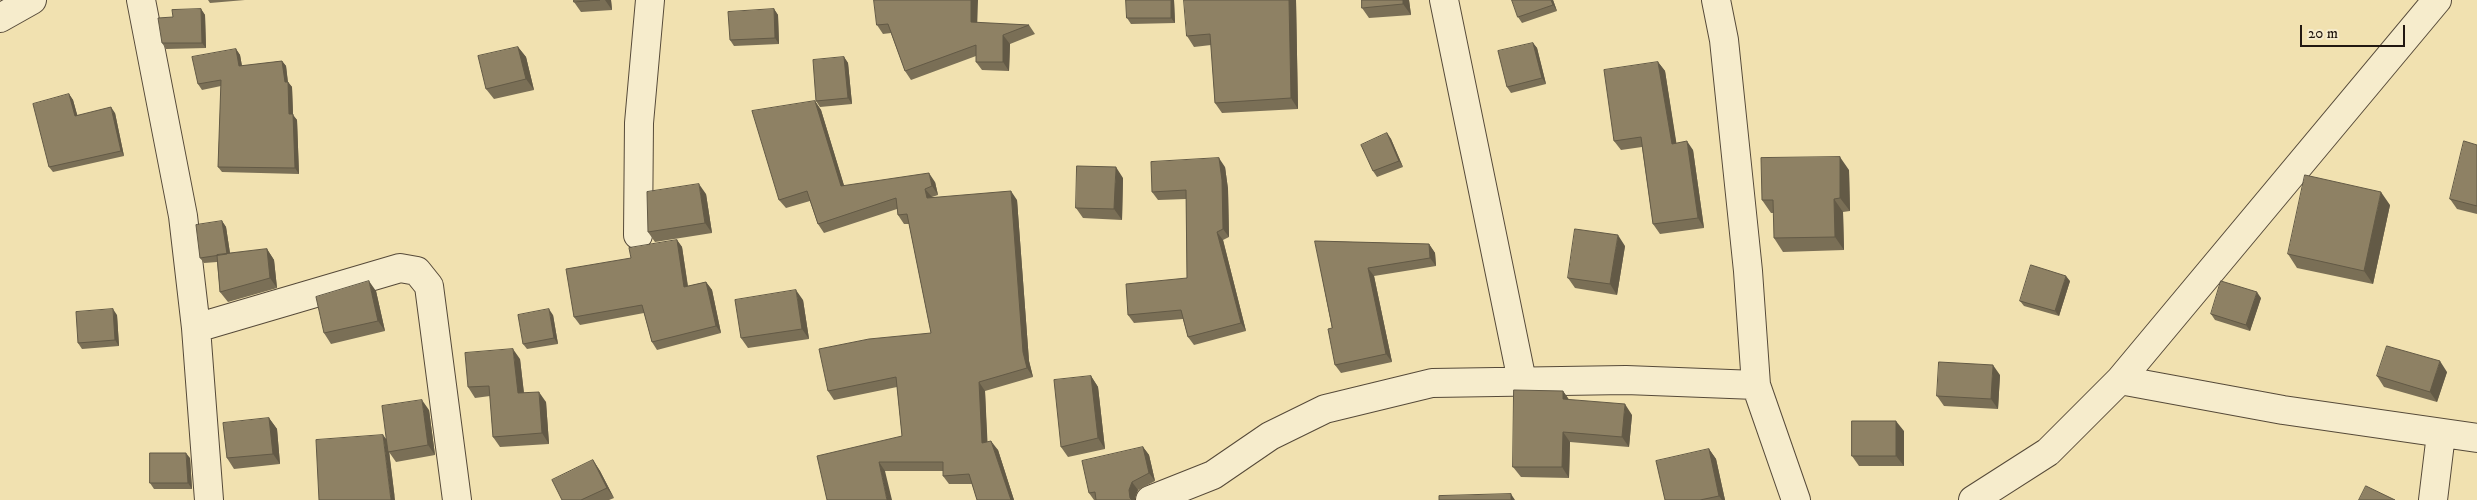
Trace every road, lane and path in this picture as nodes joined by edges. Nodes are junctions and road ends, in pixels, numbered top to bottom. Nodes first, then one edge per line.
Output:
1 (32, 0) edge
2 (141, 0) edge
3 (650, 0) edge
4 (1444, 0) edge
5 (1716, 0) edge
6 (2437, 0) edge
7 (0, 18) edge
8 (638, 235) dead end
9 (196, 328) junction
10 (2120, 380) junction
11 (1522, 381) junction
12 (1756, 385) junction
13 (2441, 434) junction
14 (2477, 438) edge
15 (210, 500) edge
16 (457, 500) edge
17 (1150, 500) edge
18 (1796, 500) edge
19 (1973, 500) edge
20 (2433, 500) edge

1 - 7 street
2 - 9 street
3 - 8 street
4 - 11 street
5 - 12 street
6 - 10 street
9 - 15 street
9 - 16 street
10 - 13 street
10 - 19 street
11 - 12 street
11 - 17 street
12 - 18 street
13 - 14 street
13 - 20 street

